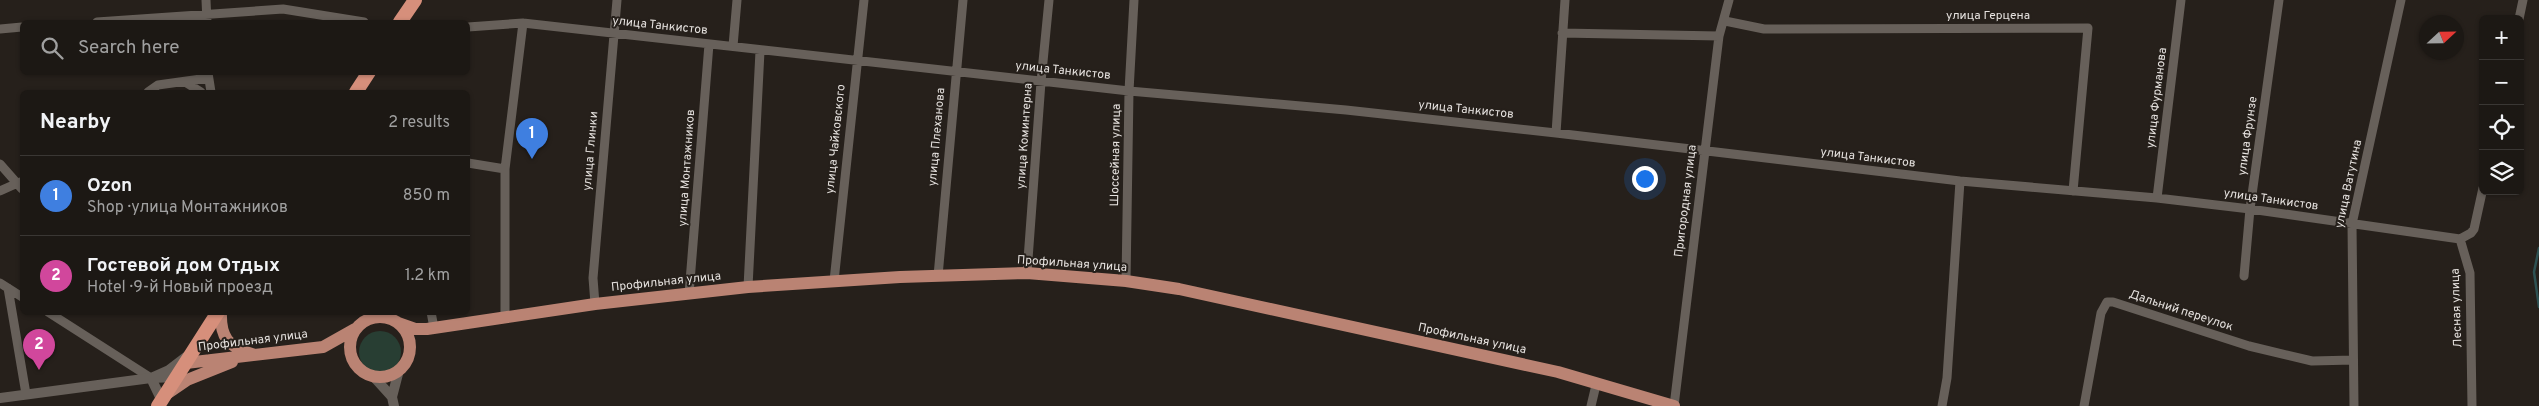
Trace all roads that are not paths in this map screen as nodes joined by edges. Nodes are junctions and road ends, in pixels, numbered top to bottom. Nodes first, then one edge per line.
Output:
1 (206, 0) edge
2 (415, 0) edge
3 (617, 0) edge
4 (737, 0) edge
5 (864, 0) edge
6 (963, 0) edge
7 (1049, 0) edge
8 (1134, 0) edge
9 (1564, 0) edge
10 (1728, 0) edge
11 (2181, 0) edge
12 (2279, 0) edge
13 (2401, 0) edge
14 (2523, 0) edge
15 (2520, 15) edge
16 (207, 19) edge
17 (170, 20) edge
18 (352, 20) edge
19 (401, 20) edge
20 (1725, 21) junction
21 (523, 23) junction
22 (20, 27) edge
23 (470, 27) edge
24 (0, 29) edge
25 (1562, 33) junction
26 (613, 34) junction
27 (1719, 36) junction
28 (709, 44) junction
29 (734, 46) junction
30 (760, 50) junction
31 (857, 61) junction
32 (955, 72) junction
33 (208, 75) edge
34 (367, 75) edge
35 (185, 82) junction
36 (1041, 82) junction
37 (151, 90) edge
38 (197, 90) edge
39 (211, 90) edge
40 (357, 90) edge
41 (1129, 92) junction
42 (1556, 133) junction
43 (1704, 150) junction
44 (470, 163) edge
45 (0, 164) edge
46 (505, 169) junction
47 (1960, 181) junction
48 (20, 183) edge
49 (20, 184) edge
50 (0, 191) edge
51 (2073, 191) junction
52 (2481, 195) edge
53 (2157, 198) junction
54 (2250, 208) junction
55 (2352, 224) junction
56 (2460, 239) junction
57 (1028, 273) junction
58 (938, 276) junction
59 (2244, 276) dead end
60 (834, 281) junction
61 (1126, 281) junction
62 (4, 285) edge
63 (748, 287) junction
64 (689, 294) junction
65 (20, 296) edge
66 (595, 304) junction
67 (53, 315) edge
68 (217, 315) edge
69 (219, 315) edge
70 (431, 315) edge
71 (504, 318) junction
72 (398, 323) junction
73 (430, 328) junction
74 (356, 329) junction
75 (323, 346) junction
76 (410, 350) junction
77 (254, 354) junction
78 (189, 357) junction
79 (2353, 360) junction
80 (353, 361) junction
81 (399, 370) junction
82 (373, 376) junction
83 (176, 377) junction
84 (151, 378) junction
85 (1596, 384) junction
86 (26, 394) junction
87 (0, 398) edge
88 (162, 401) edge
89 (393, 402) edge
90 (1591, 406) edge
91 (1674, 406) edge
92 (1942, 406) edge
93 (2084, 406) edge
94 (2354, 406) edge
95 (2472, 406) edge

1 - 16 street
2 - 19 highway
3 - 26 street, улица Глинки
4 - 29 street
5 - 31 street, улица Чайковского
6 - 32 street, улица Плеханова
7 - 36 street, улица Коминтерна
8 - 41 street, Шоссейная улица
9 - 25 street
10 - 20 street, Пригородная улица
11 - 53 street, улица Фурманова
12 - 54 street, улица Фрунзе
13 - 55 street, улица Ватутина
14 - 15 street
16 - 17 street
16 - 18 street
20 - 27 street, Пригородная улица
20 - 51 street, улица Герцена
21 - 23 street, улица Танкистов
21 - 26 street, улица Танкистов
21 - 46 street
22 - 24 street
25 - 27 street
25 - 42 street
26 - 28 street, улица Танкистов
26 - 66 street, улица Глинки
27 - 43 street, Пригородная улица
28 - 29 street, улица Танкистов
28 - 64 street, улица Монтажников
29 - 30 street, улица Танкистов
30 - 31 street, улица Танкистов
30 - 63 street
31 - 32 street, улица Танкистов
31 - 60 street, улица Чайковского
32 - 36 street, улица Танкистов
32 - 58 street, улица Плеханова
33 - 35 street
33 - 39 street
34 - 40 highway
35 - 37 street
35 - 38 street
36 - 41 street, улица Танкистов
36 - 57 street, улица Коминтерна
41 - 42 street, улица Танкистов
41 - 61 street, Шоссейная улица
42 - 43 street, улица Танкистов
43 - 47 street, улица Танкистов
43 - 91 street, Пригородная улица
44 - 46 street
45 - 48 street
46 - 71 street
47 - 51 street, улица Танкистов
47 - 92 street
49 - 50 street
51 - 53 street, улица Танкистов
52 - 56 street
53 - 54 street, улица Танкистов
54 - 55 street, улица Танкистов
54 - 59 street, улица Фрунзе
55 - 56 street, улица Танкистов
55 - 79 street, улица Ватутина
56 - 95 street, Лесная улица
57 - 58 main road, Профильная улица
57 - 61 main road, Профильная улица
58 - 60 main road, Профильная улица
60 - 63 main road, Профильная улица
61 - 85 main road, Профильная улица
62 - 65 street
62 - 86 street
63 - 64 main road, Профильная улица
64 - 66 main road, Профильная улица
66 - 71 main road, Профильная улица
67 - 84 street
68 - 78 highway
69 - 77 main road
70 - 73 street
71 - 73 main road, Профильная улица
72 - 73 main road, Профильная улица
72 - 74 main road
72 - 76 main road
73 - 76 main road
74 - 75 main road
74 - 80 main road
75 - 77 main road, Профильная улица
75 - 80 main road
76 - 81 main road
77 - 78 main road, Профильная улица
77 - 88 main road
78 - 83 highway
78 - 84 street
79 - 93 street, Дальний переулок
79 - 94 street, улица Ватутина
80 - 82 main road
81 - 82 main road
81 - 89 street
82 - 89 street
83 - 84 street
83 - 88 highway
84 - 86 street
84 - 88 street
85 - 90 street
85 - 91 main road, Профильная улица
86 - 87 street

